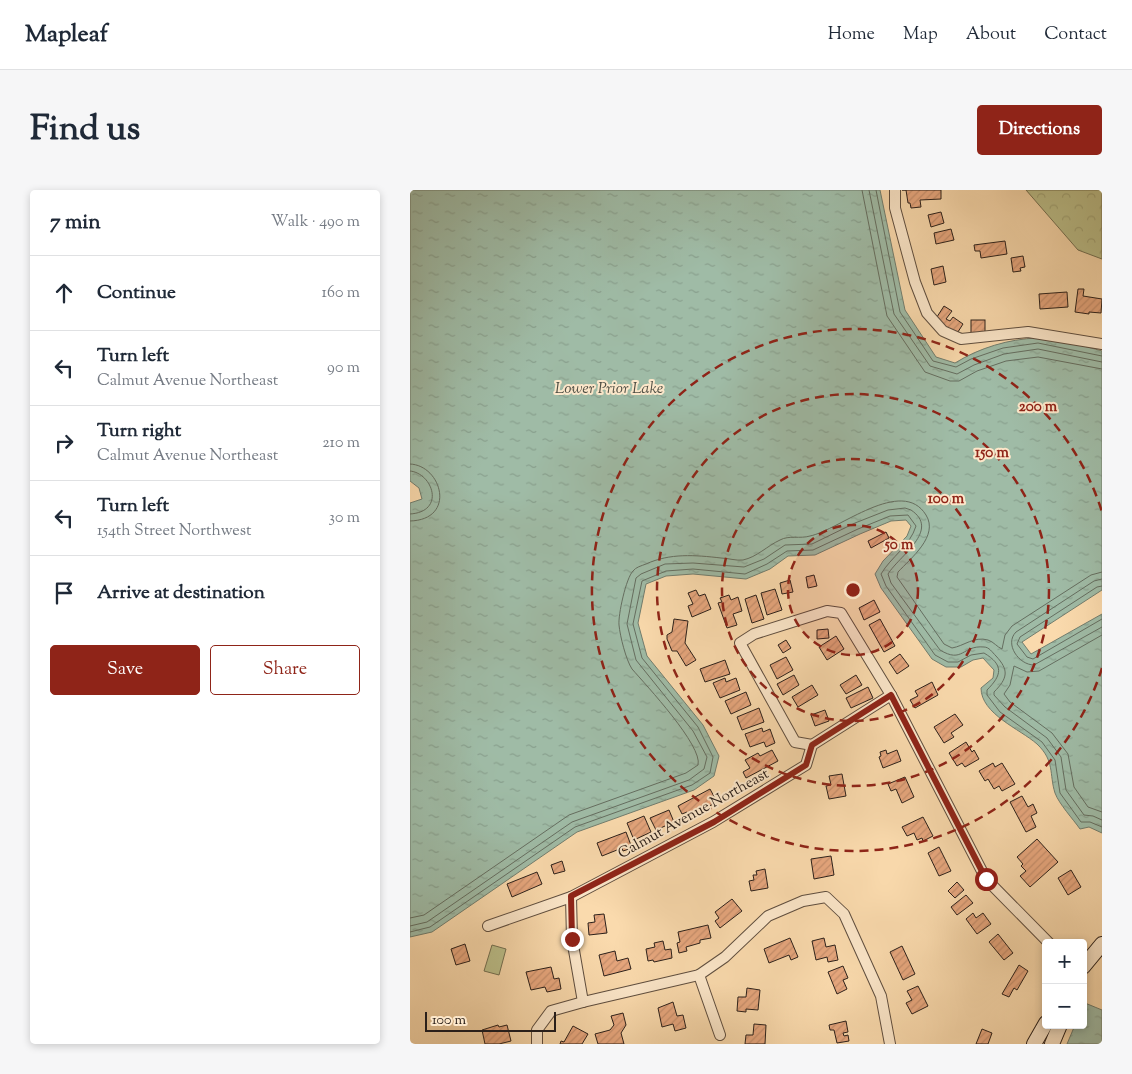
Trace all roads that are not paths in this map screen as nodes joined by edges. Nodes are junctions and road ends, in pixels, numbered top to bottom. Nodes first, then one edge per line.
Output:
1 (894, 190) edge
2 (1102, 344) edge
3 (891, 695) junction
4 (812, 745) junction
5 (571, 896) junction
6 (488, 926) dead end
7 (1045, 939) edge
8 (1102, 944) edge
9 (1087, 962) edge
10 (699, 975) junction
11 (583, 1002) junction
12 (1043, 1029) edge
13 (1058, 1029) edge
14 (720, 1035) dead end
15 (537, 1044) edge
16 (890, 1044) edge
17 (1034, 1044) edge
18 (1052, 1044) edge

1 - 2 street
3 - 4 street
3 - 4 street
3 - 7 street
4 - 5 street, Calmut Avenue Northeast
5 - 6 street, Calmut Avenue Northeast
5 - 11 street
8 - 9 main road
10 - 11 street
10 - 14 street
10 - 16 street
11 - 15 street
12 - 17 main road
13 - 18 main road

